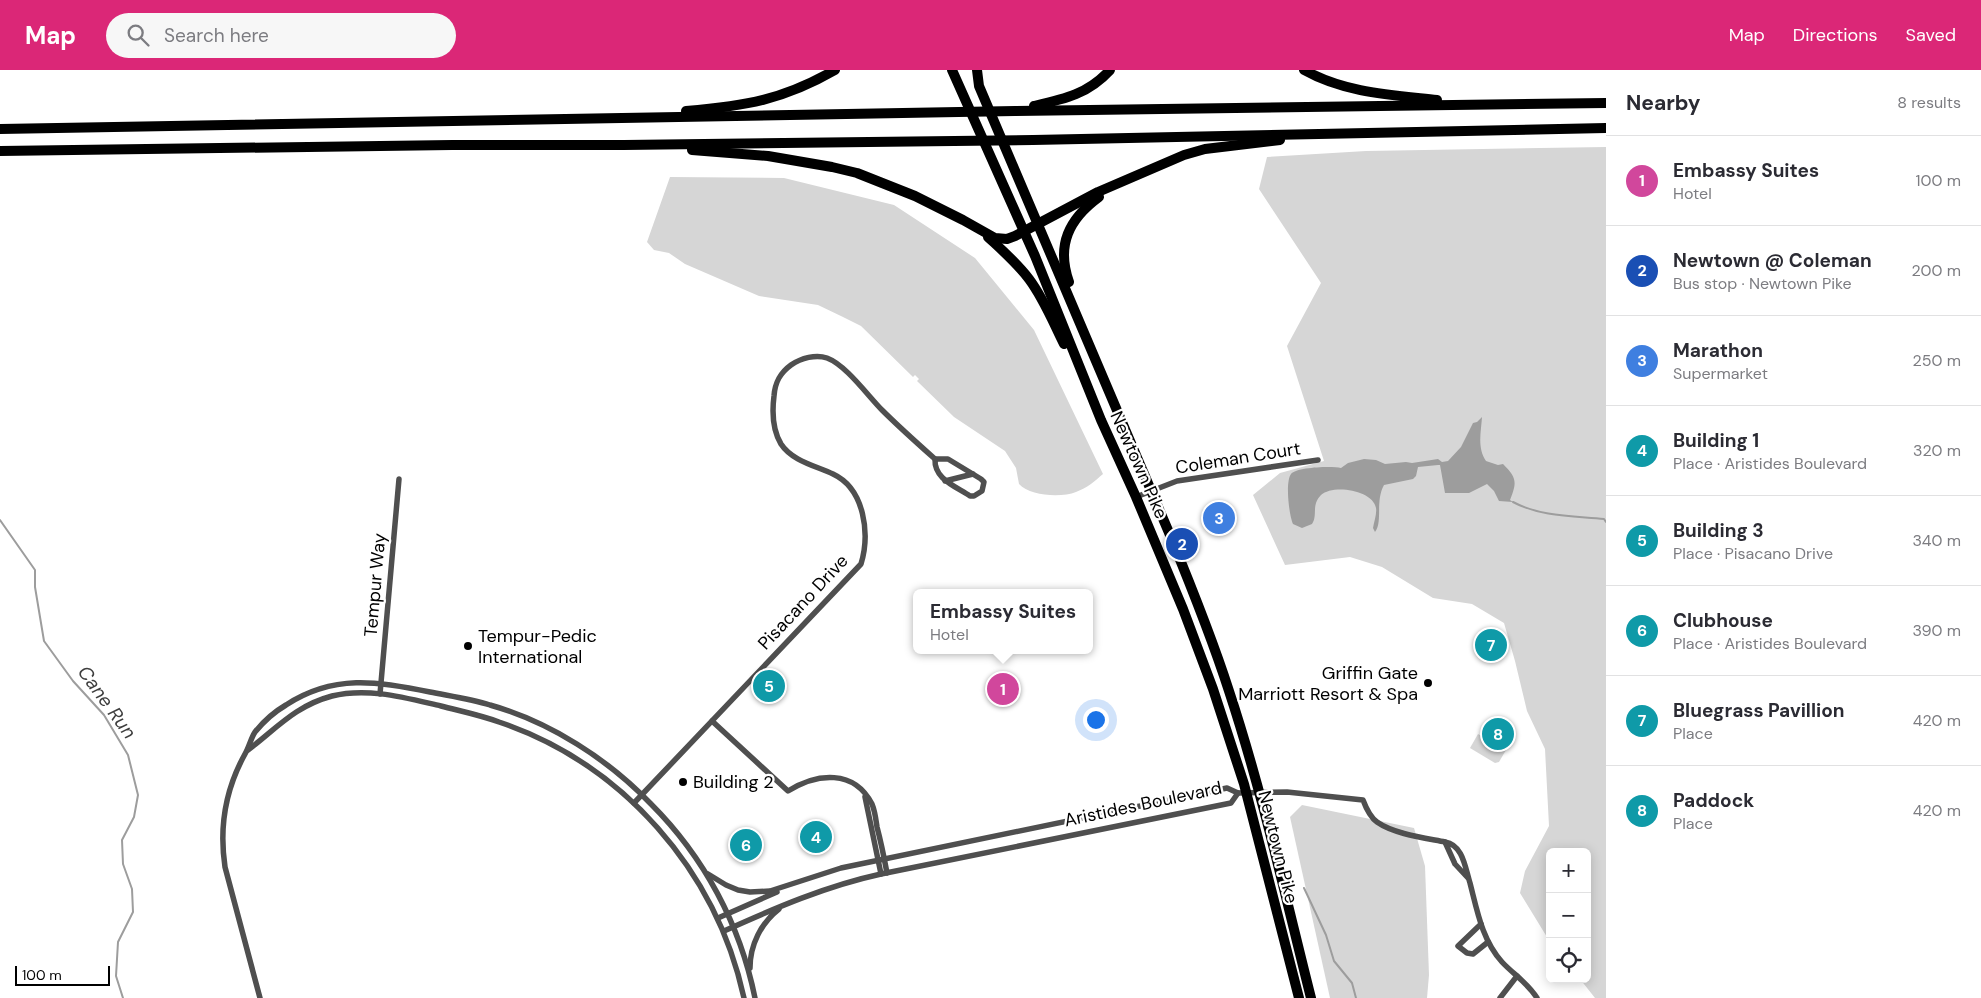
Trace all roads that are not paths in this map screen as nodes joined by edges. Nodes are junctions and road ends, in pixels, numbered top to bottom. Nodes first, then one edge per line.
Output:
1 (835, 70) edge
2 (952, 70) edge
3 (977, 70) edge
4 (1110, 70) edge
5 (1304, 70) edge
6 (1606, 103) edge
7 (1485, 104) junction
8 (1015, 111) junction
9 (602, 119) junction
10 (1606, 128) edge
11 (0, 130) edge
12 (1343, 132) junction
13 (624, 145) junction
14 (0, 151) edge
15 (1121, 182) junction
16 (1038, 224) junction
17 (980, 230) junction
18 (1024, 231) junction
19 (1098, 365) junction
20 (1101, 420) junction
21 (935, 459) junction
22 (1318, 460) dead end
23 (973, 474) junction
24 (399, 479) dead end
25 (946, 480) junction
26 (1151, 490) junction
27 (1136, 497) junction
28 (381, 682) junction
29 (380, 694) junction
30 (712, 721) junction
31 (552, 730) junction
32 (545, 742) junction
33 (246, 752) junction
34 (1242, 792) junction
35 (1258, 792) junction
36 (642, 795) junction
37 (634, 803) junction
38 (1445, 842) junction
39 (881, 859) junction
40 (703, 868) junction
41 (884, 873) junction
42 (1468, 878) junction
43 (805, 880) junction
44 (794, 901) junction
45 (728, 914) junction
46 (718, 918) junction
47 (1481, 924) junction
48 (734, 927) junction
49 (724, 931) junction
50 (1488, 942) junction
51 (750, 975) junction
52 (1517, 976) junction
53 (260, 998) edge
54 (744, 998) edge
55 (755, 998) edge
56 (1299, 998) edge
57 (1311, 998) edge
58 (1500, 998) edge
59 (1537, 998) edge

1 - 9 highway
2 - 18 highway, Newtown Pike
3 - 16 highway, Newtown Pike
4 - 8 highway
5 - 7 highway
6 - 7 highway
7 - 8 highway
8 - 9 highway
9 - 11 highway
10 - 12 highway
12 - 13 highway
12 - 15 highway
13 - 14 highway
13 - 17 highway
15 - 16 highway
15 - 19 highway
16 - 18 highway
16 - 19 highway, Newtown Pike
17 - 18 highway
17 - 20 highway
18 - 20 highway, Newtown Pike
19 - 26 highway, Newtown Pike
20 - 27 highway, Newtown Pike
21 - 23 street
21 - 25 street
21 - 30 street, Pisacano Drive
22 - 26 street, Coleman Court
23 - 25 street
23 - 25 street
24 - 28 street, Tempur Way
26 - 27 street, Coleman Court
26 - 35 highway, Newtown Pike
27 - 34 highway, Newtown Pike
28 - 29 street, Tempur Way
28 - 31 street
28 - 33 street
29 - 32 street
29 - 33 street
30 - 36 street, Pisacano Drive
30 - 39 street
31 - 32 street
31 - 36 street
32 - 37 street
33 - 53 street
34 - 35 street
34 - 39 street, Aristides Boulevard
34 - 41 street, Aristides Boulevard
34 - 56 highway, Newtown Pike
35 - 38 street
35 - 57 highway, Newtown Pike
36 - 37 street, Pisacano Drive
36 - 40 street
37 - 46 street
38 - 42 street
38 - 42 street
39 - 41 street
39 - 43 street, Aristides Boulevard
40 - 43 street, Aristides Boulevard
40 - 45 street
41 - 44 street, Aristides Boulevard
42 - 47 street
43 - 45 street, Aristides Boulevard
44 - 48 street, Aristides Boulevard
44 - 51 street, Aristides Boulevard
45 - 46 street, Aristides Boulevard
45 - 48 street
46 - 49 street
47 - 50 street
47 - 50 street
48 - 49 street, Aristides Boulevard
48 - 51 street
49 - 54 street
50 - 52 street
51 - 55 street
52 - 58 street
52 - 59 street

